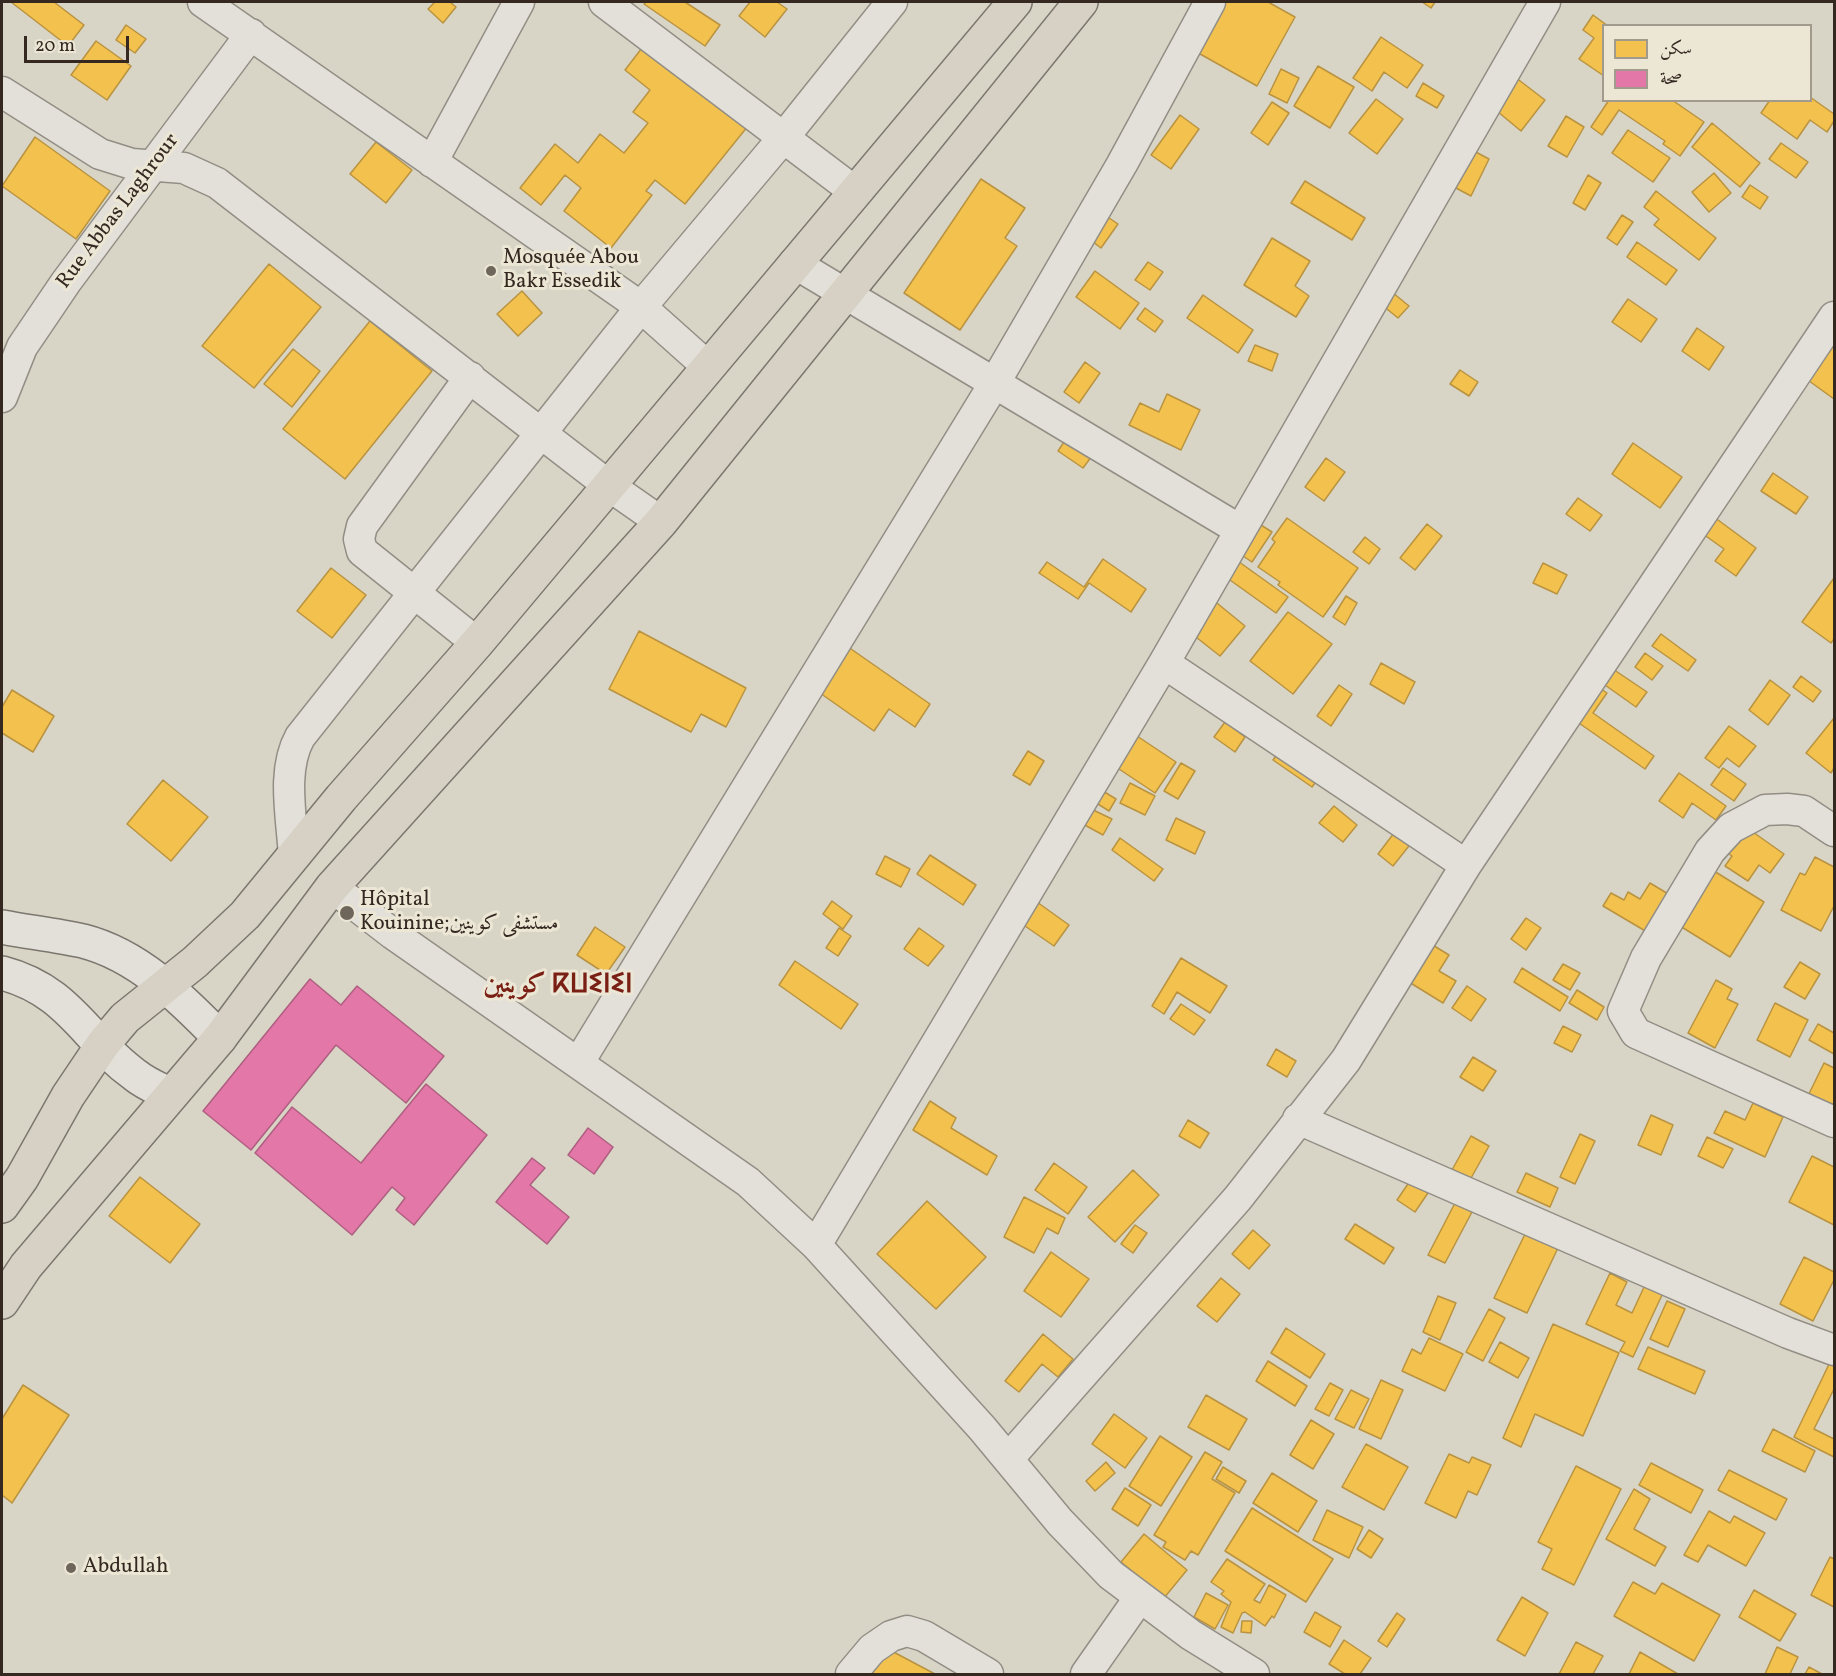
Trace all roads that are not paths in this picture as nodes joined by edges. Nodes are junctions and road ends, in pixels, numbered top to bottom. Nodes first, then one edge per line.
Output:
1 (203, 2) edge
2 (519, 2) edge
3 (604, 2) edge
4 (892, 2) edge
5 (1015, 2) edge
6 (1081, 2) edge
7 (1210, 2) edge
8 (1545, 2) edge
9 (251, 34) junction
10 (2, 92) edge
11 (784, 137) junction
12 (432, 162) junction
13 (153, 166) junction
14 (854, 191) junction
15 (794, 263) junction
16 (846, 296) junction
17 (640, 308) junction
18 (1834, 317) edge
19 (12, 345) edge
20 (707, 366) junction
21 (470, 377) junction
22 (994, 384) junction
23 (2, 397) edge
24 (541, 432) junction
25 (608, 485) junction
26 (661, 522) junction
27 (1240, 531) junction
28 (412, 594) junction
29 (477, 643) junction
30 (1164, 663) junction
31 (1834, 831) edge
32 (294, 856) junction
33 (1466, 865) junction
34 (332, 887) junction
35 (2, 927) edge
36 (2, 973) edge
37 (165, 986) junction
38 (220, 1038) junction
39 (103, 1044) junction
40 (579, 1062) junction
41 (171, 1095) junction
42 (1298, 1119) junction
43 (1834, 1122) edge
44 (2, 1206) edge
45 (816, 1245) junction
46 (2, 1302) edge
47 (1834, 1350) edge
48 (1008, 1460) junction
49 (1140, 1597) junction
50 (851, 1674) edge
51 (988, 1674) edge
52 (1086, 1674) edge
53 (1254, 1674) edge

1 - 9 street
2 - 12 street
3 - 11 street
4 - 11 street
5 - 14 highway
6 - 16 highway
7 - 22 street
8 - 27 street
9 - 12 street
9 - 13 street, Rue Abbas Laghrour
10 - 13 street
11 - 14 street
11 - 17 street
12 - 17 street
13 - 19 street, Rue Abbas Laghrour
13 - 21 street
14 - 15 highway
15 - 16 street
15 - 20 highway
16 - 22 street
16 - 26 highway
17 - 20 street
17 - 24 street
18 - 33 street
19 - 23 street, Rue Abbas Laghrour
20 - 25 highway
21 - 24 street
21 - 28 street
22 - 27 street
22 - 40 street
24 - 25 street
24 - 28 street
25 - 26 street
25 - 29 highway
26 - 34 highway
27 - 30 street
28 - 29 street
28 - 32 street
29 - 32 highway
30 - 33 street
30 - 45 street
31 - 43 street
32 - 37 highway
33 - 42 street
34 - 38 highway
34 - 40 street
35 - 37 main road
36 - 39 main road
37 - 38 main road
37 - 39 highway
38 - 41 highway
39 - 41 main road
39 - 44 highway
40 - 45 street
41 - 46 highway
42 - 47 street
42 - 48 street
45 - 48 street
48 - 49 street
49 - 52 street
49 - 53 street
50 - 51 street

